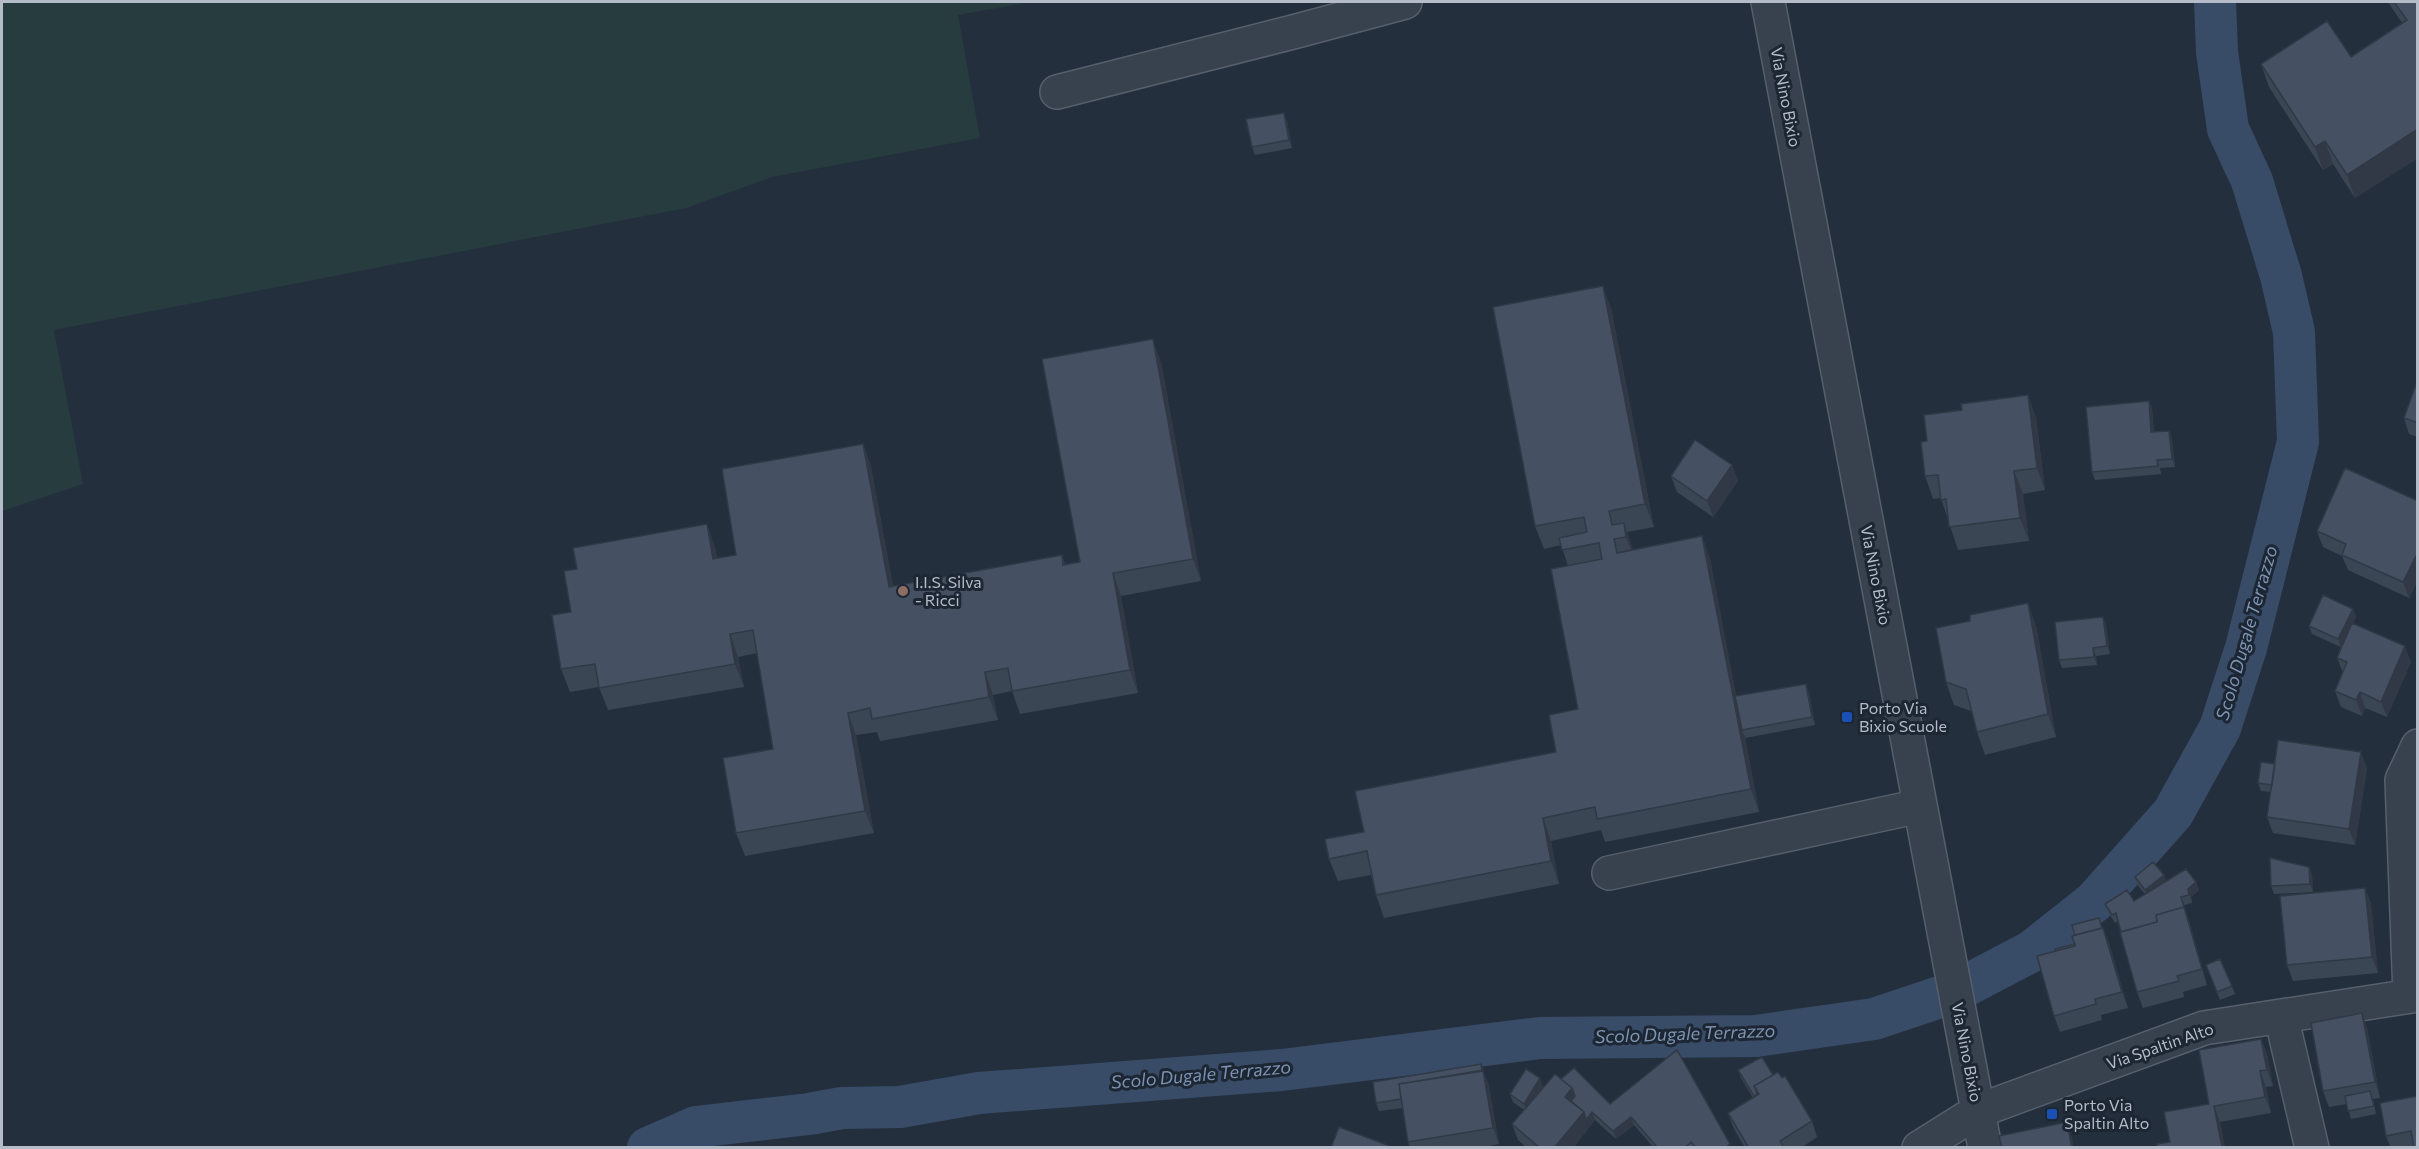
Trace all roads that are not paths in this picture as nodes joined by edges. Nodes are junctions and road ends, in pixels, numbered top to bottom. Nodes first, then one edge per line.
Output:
1 (1405, 2) edge
2 (1768, 2) edge
3 (1057, 92) dead end
4 (2418, 746) edge
5 (1920, 807) junction
6 (1609, 873) dead end
7 (2414, 995) edge
8 (2281, 1016) junction
9 (1978, 1111) junction
10 (1919, 1148) edge
11 (1985, 1148) edge
12 (2312, 1148) edge

1 - 3 street
2 - 5 street, Via Nino Bixio
4 - 7 street
5 - 6 street
5 - 9 street, Via Nino Bixio
7 - 8 street, Via Spaltin Alto
8 - 9 street, Via Spaltin Alto
8 - 12 street
9 - 10 street, Via Spaltin Alto
9 - 11 street, Via Nino Bixio

